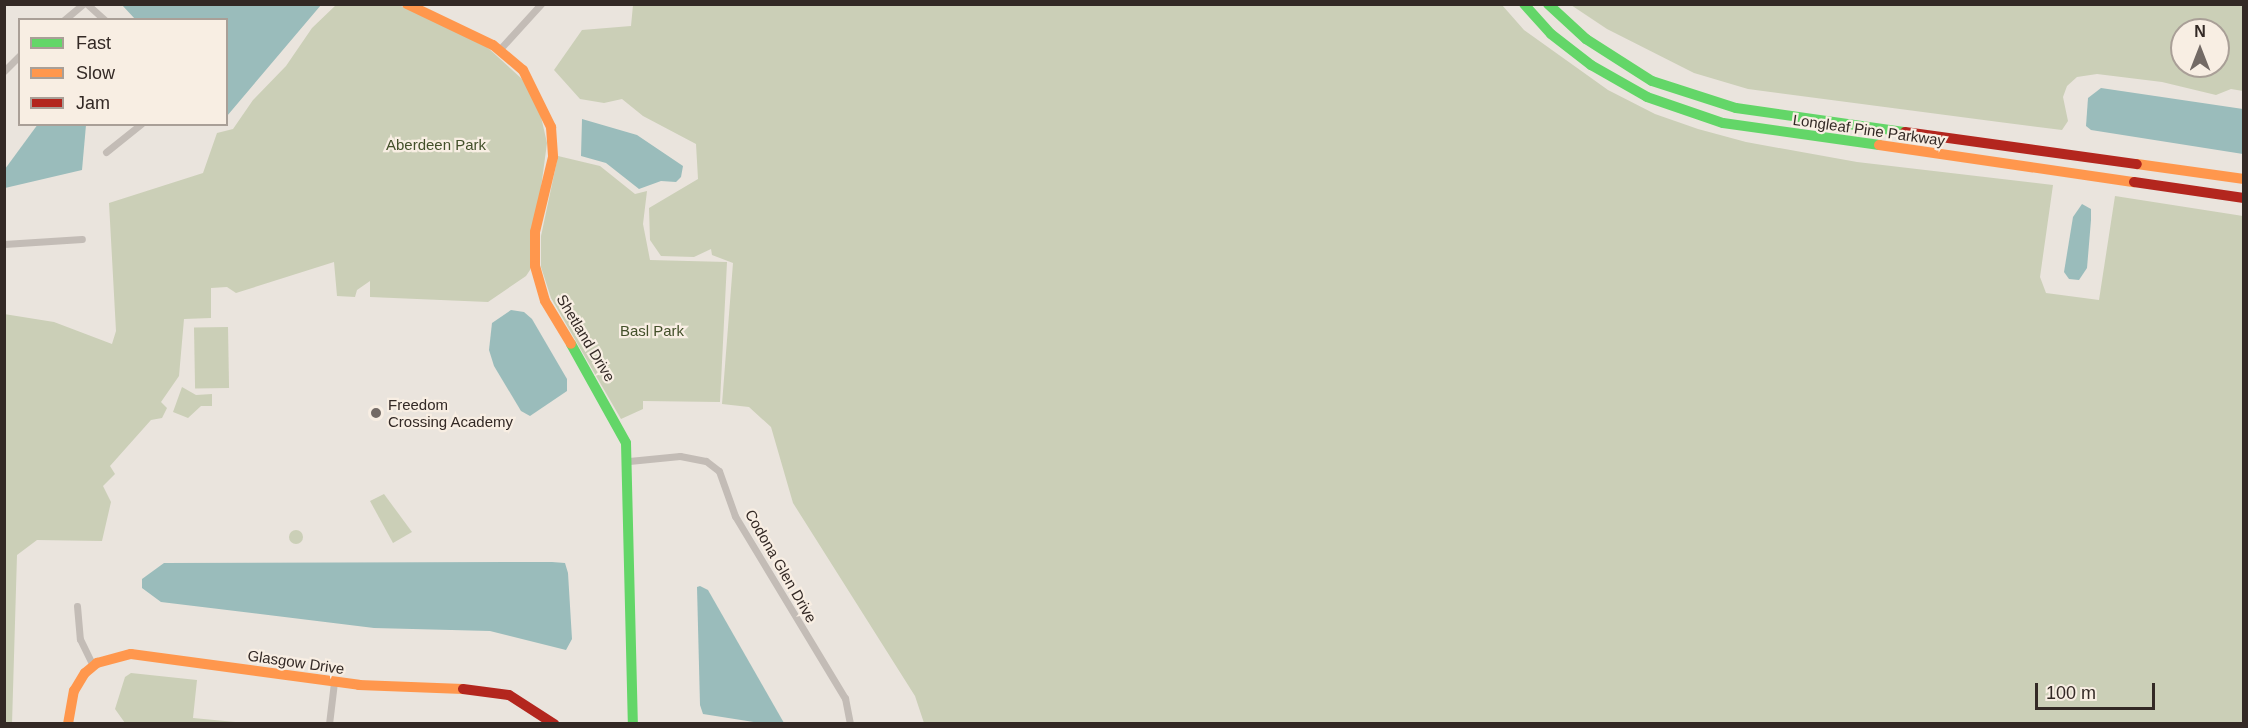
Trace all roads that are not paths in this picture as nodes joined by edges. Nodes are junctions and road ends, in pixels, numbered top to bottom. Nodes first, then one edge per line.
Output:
1 (85, 4) edge
2 (407, 4) edge
3 (541, 4) edge
4 (1524, 4) edge
5 (1548, 4) edge
6 (67, 18) edge
7 (102, 18) edge
8 (499, 50) junction
9 (18, 57) edge
10 (4, 71) edge
11 (138, 126) edge
12 (106, 152) dead end
13 (2244, 179) edge
14 (2244, 198) edge
15 (82, 239) dead end
16 (4, 244) edge
17 (629, 461) junction
18 (76, 606) dead end
19 (93, 666) junction
20 (334, 682) junction
21 (68, 723) edge
22 (329, 723) edge
23 (554, 723) edge
24 (633, 723) edge
25 (850, 723) edge

1 - 6 street
1 - 7 street
2 - 8 main road, Shetland Drive
3 - 8 street
4 - 14 main road, Longleaf Pine Parkway
5 - 13 main road, Longleaf Pine Parkway
8 - 17 main road, Shetland Drive
9 - 10 street
11 - 12 street
15 - 16 street
17 - 24 main road, Shetland Drive
17 - 25 street, Codona Glen Drive
18 - 19 street
19 - 20 main road, Glasgow Drive
19 - 21 main road
20 - 22 street
20 - 23 main road, Glasgow Drive

